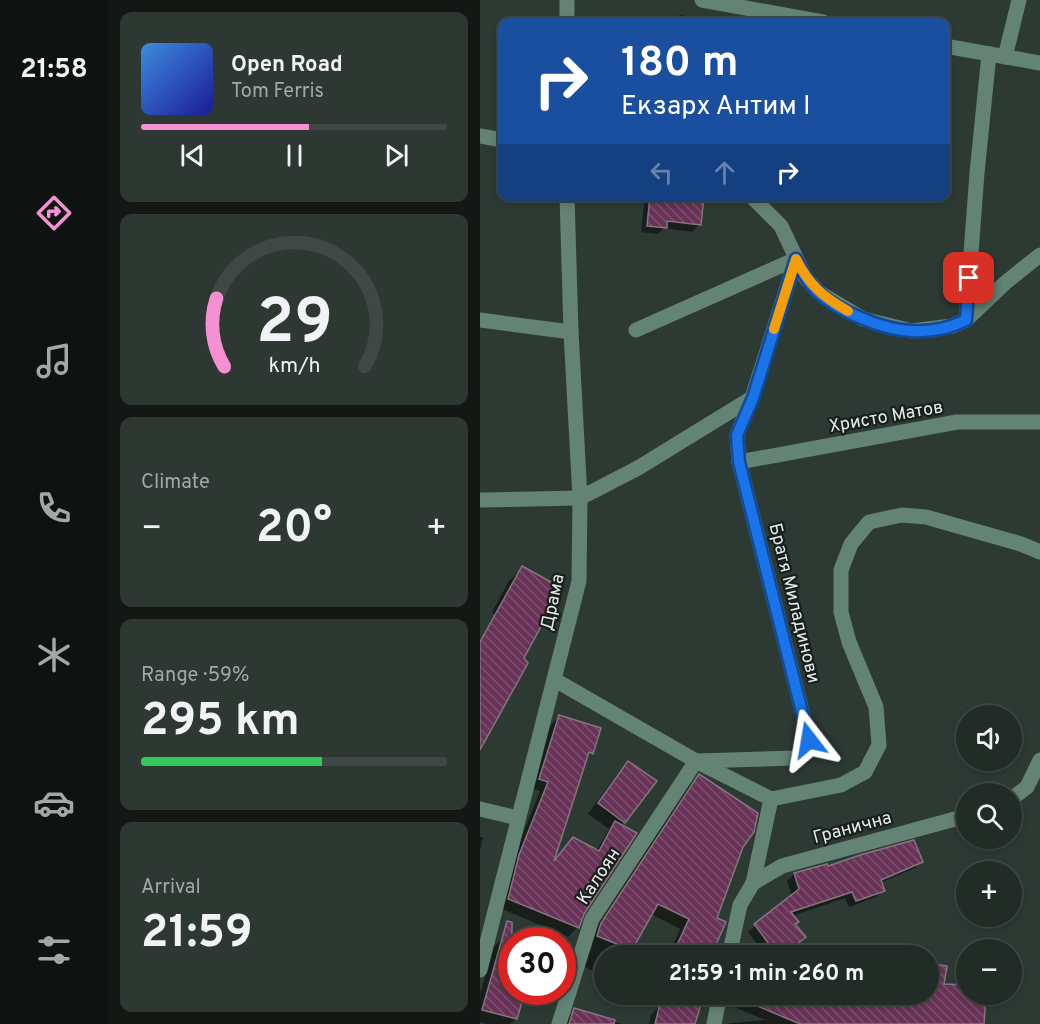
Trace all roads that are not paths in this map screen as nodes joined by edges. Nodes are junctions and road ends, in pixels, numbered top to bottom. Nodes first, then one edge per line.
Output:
1 (567, 0) edge
2 (702, 0) edge
3 (1019, 0) edge
4 (567, 18) edge
5 (801, 18) edge
6 (950, 47) edge
7 (989, 54) junction
8 (1005, 57) junction
9 (1040, 63) edge
10 (480, 136) edge
11 (498, 139) edge
12 (567, 201) edge
13 (756, 201) edge
14 (1040, 255) edge
15 (796, 259) junction
16 (480, 320) edge
17 (966, 320) junction
18 (636, 330) dead end
19 (571, 332) junction
20 (753, 398) junction
21 (1040, 422) edge
22 (739, 462) junction
23 (580, 498) junction
24 (480, 500) edge
25 (1040, 552) edge
26 (555, 680) junction
27 (1040, 760) edge
28 (696, 761) junction
29 (1022, 791) edge
30 (771, 799) junction
31 (480, 809) edge
32 (518, 818) junction
33 (956, 819) edge
34 (753, 883) junction
35 (731, 945) edge
36 (480, 970) edge
37 (718, 1005) edge
38 (559, 1024) edge
39 (714, 1024) edge

1 - 4 street
2 - 5 street
3 - 8 street
6 - 7 street
7 - 8 street
7 - 17 street
8 - 9 street
10 - 11 street
12 - 19 street, Драма
13 - 15 street
14 - 17 street
15 - 17 street
15 - 18 street
15 - 20 street, Братя Миладинови
16 - 19 street
19 - 23 street, Драма
20 - 22 street, Братя Миладинови
20 - 23 street
21 - 22 street, Христо Матов
22 - 28 street, Братя Миладинови
23 - 24 street
23 - 26 street, Драма
25 - 30 street
26 - 28 street
26 - 32 street, Драма
27 - 29 street
28 - 30 street
28 - 38 street, Калоян
30 - 34 street
31 - 32 street
32 - 36 street, Драма
33 - 34 street, Гранична
34 - 35 street
37 - 39 street

